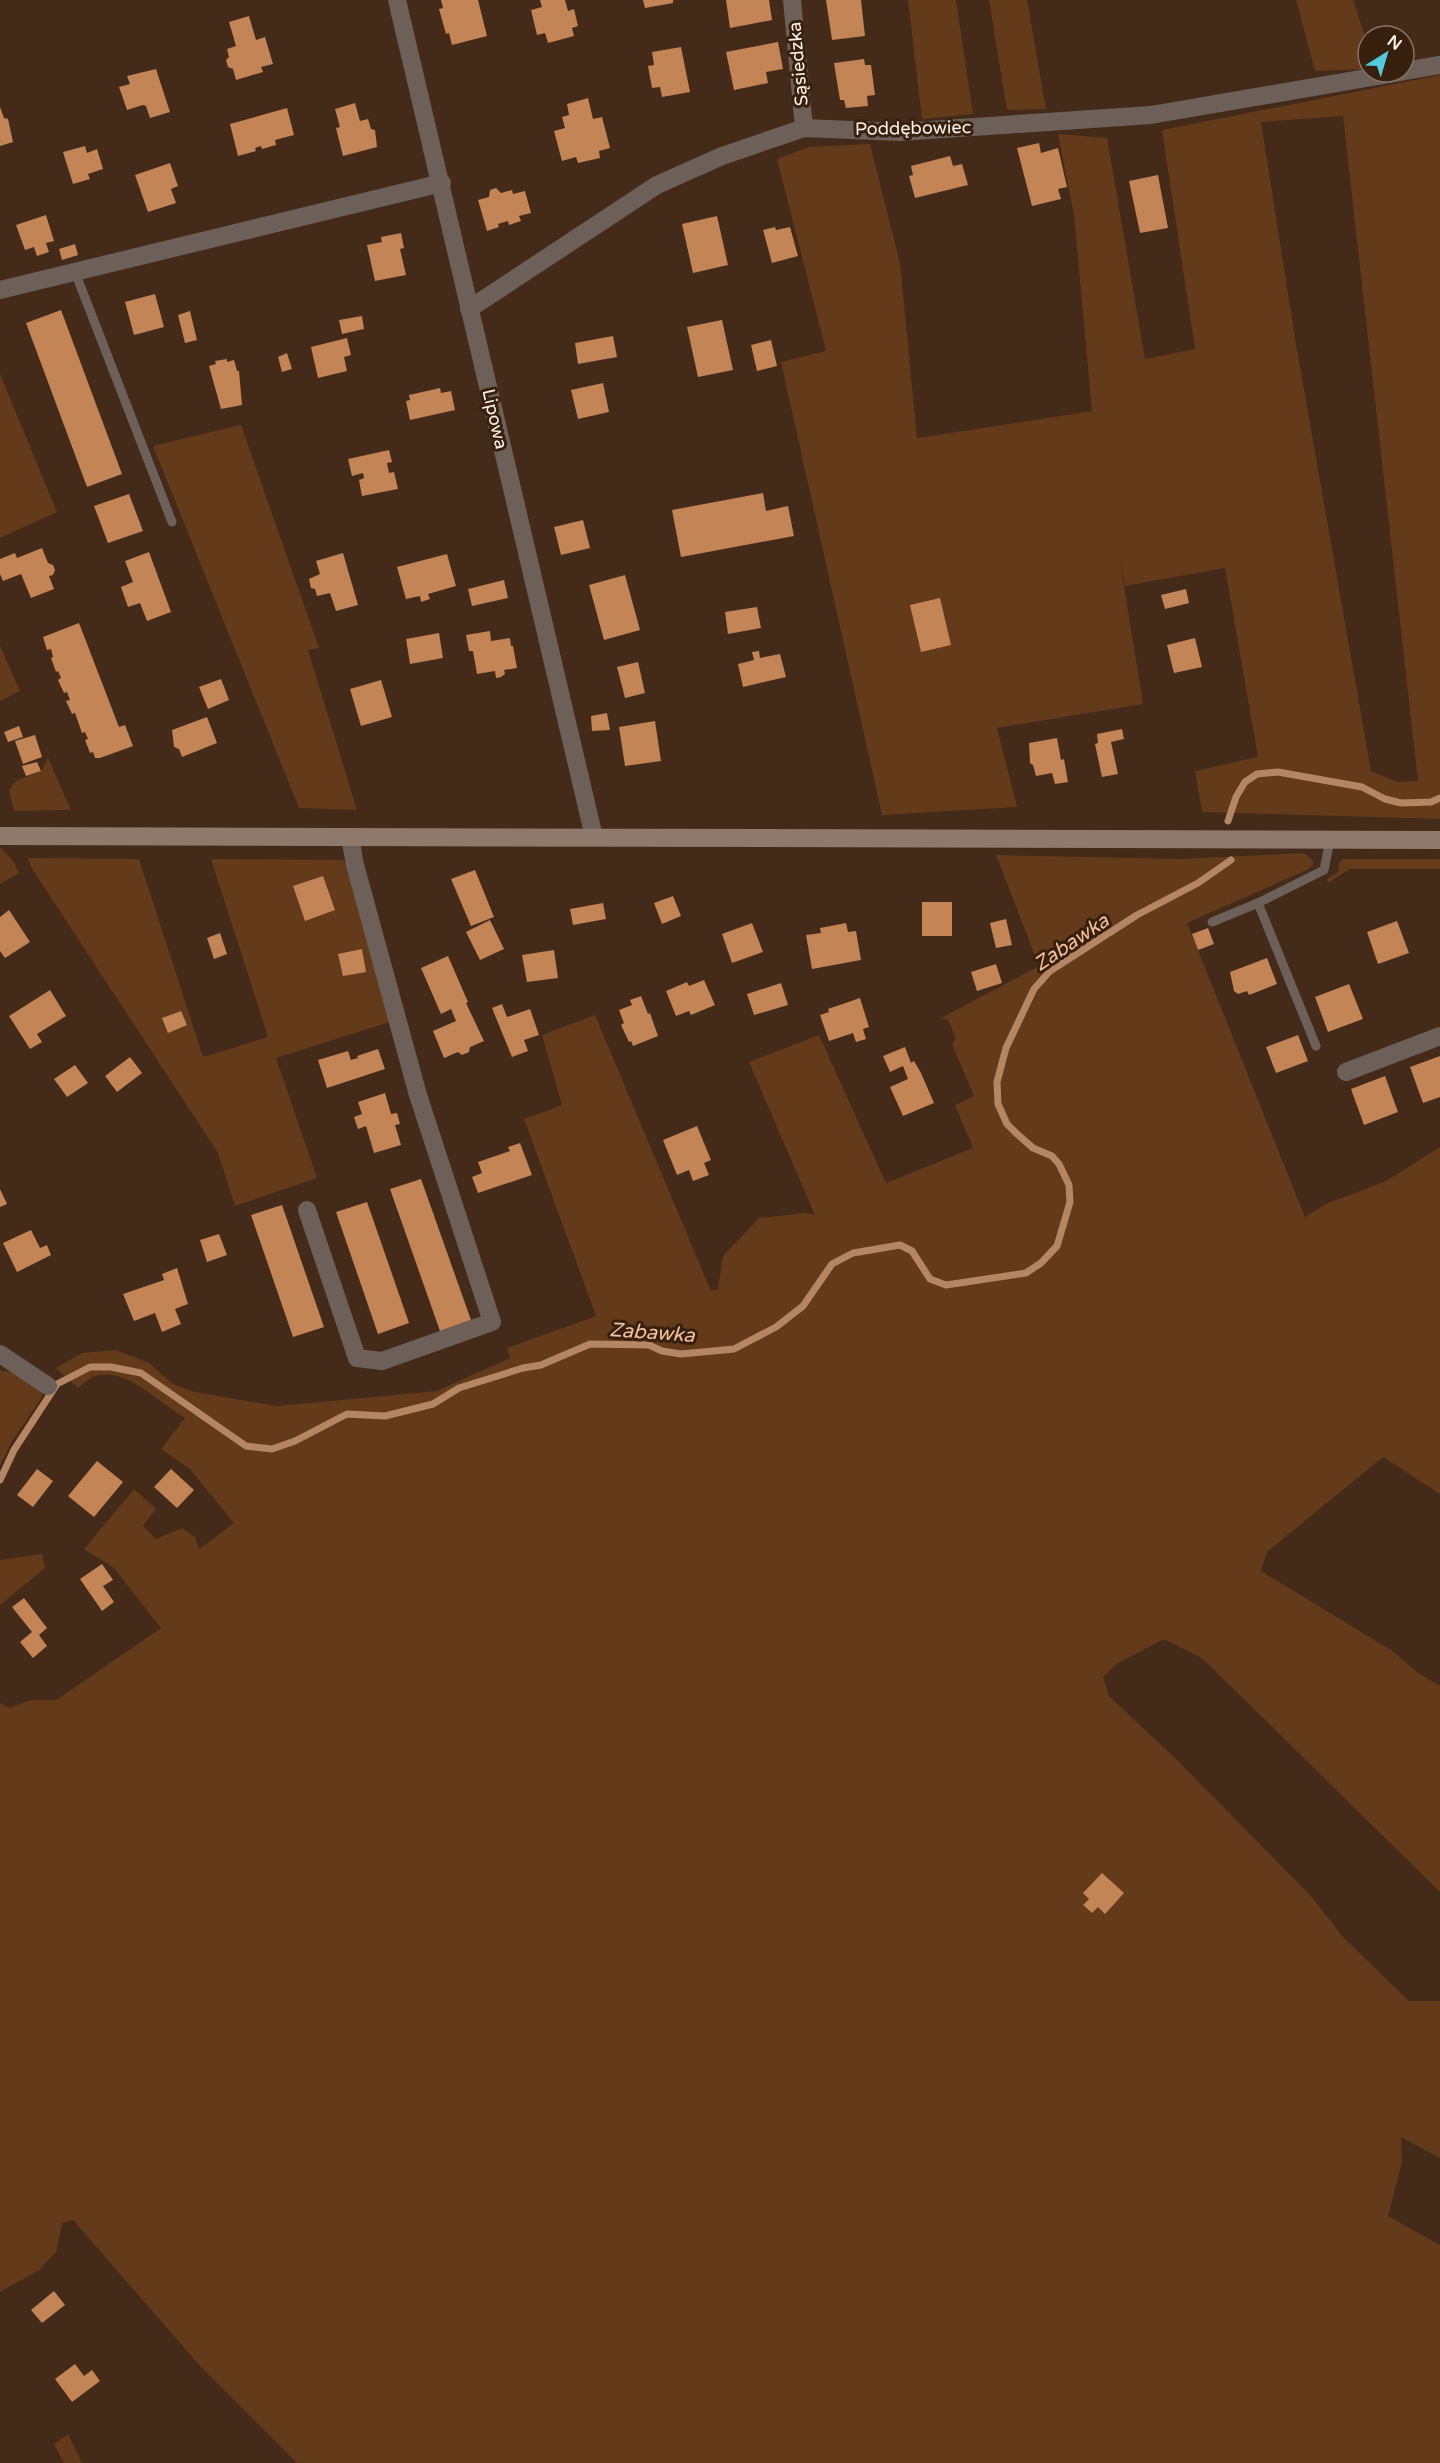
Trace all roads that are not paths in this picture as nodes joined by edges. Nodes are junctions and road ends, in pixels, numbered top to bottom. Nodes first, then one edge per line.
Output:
1 (397, 0) edge
2 (792, 0) edge
3 (1440, 65) edge
4 (1416, 69) edge
5 (1356, 80) edge
6 (804, 128) junction
7 (442, 183) junction
8 (75, 272) junction
9 (0, 290) edge
10 (469, 309) junction
11 (172, 522) dead end
12 (0, 836) edge
13 (350, 837) junction
14 (594, 837) junction
15 (1329, 840) junction
16 (1440, 840) edge
17 (1258, 903) junction
18 (1212, 922) dead end
19 (1440, 1036) edge
20 (1316, 1046) dead end
21 (1347, 1072) dead end
22 (307, 1210) dead end
23 (0, 1354) edge
24 (54, 1389) dead end

1 - 7 street, Lipowa
2 - 6 street, Sąsiedzka
3 - 4 street, Poddębowiec
5 - 6 street, Poddębowiec
6 - 10 street, Poddębowiec
7 - 8 street
7 - 10 street, Lipowa
8 - 9 street
8 - 11 lane
10 - 14 street, Lipowa
12 - 13 main road
13 - 14 main road
13 - 22 street
14 - 15 main road
15 - 16 main road
15 - 17 lane
17 - 18 lane
17 - 20 lane
19 - 21 street
23 - 24 street

